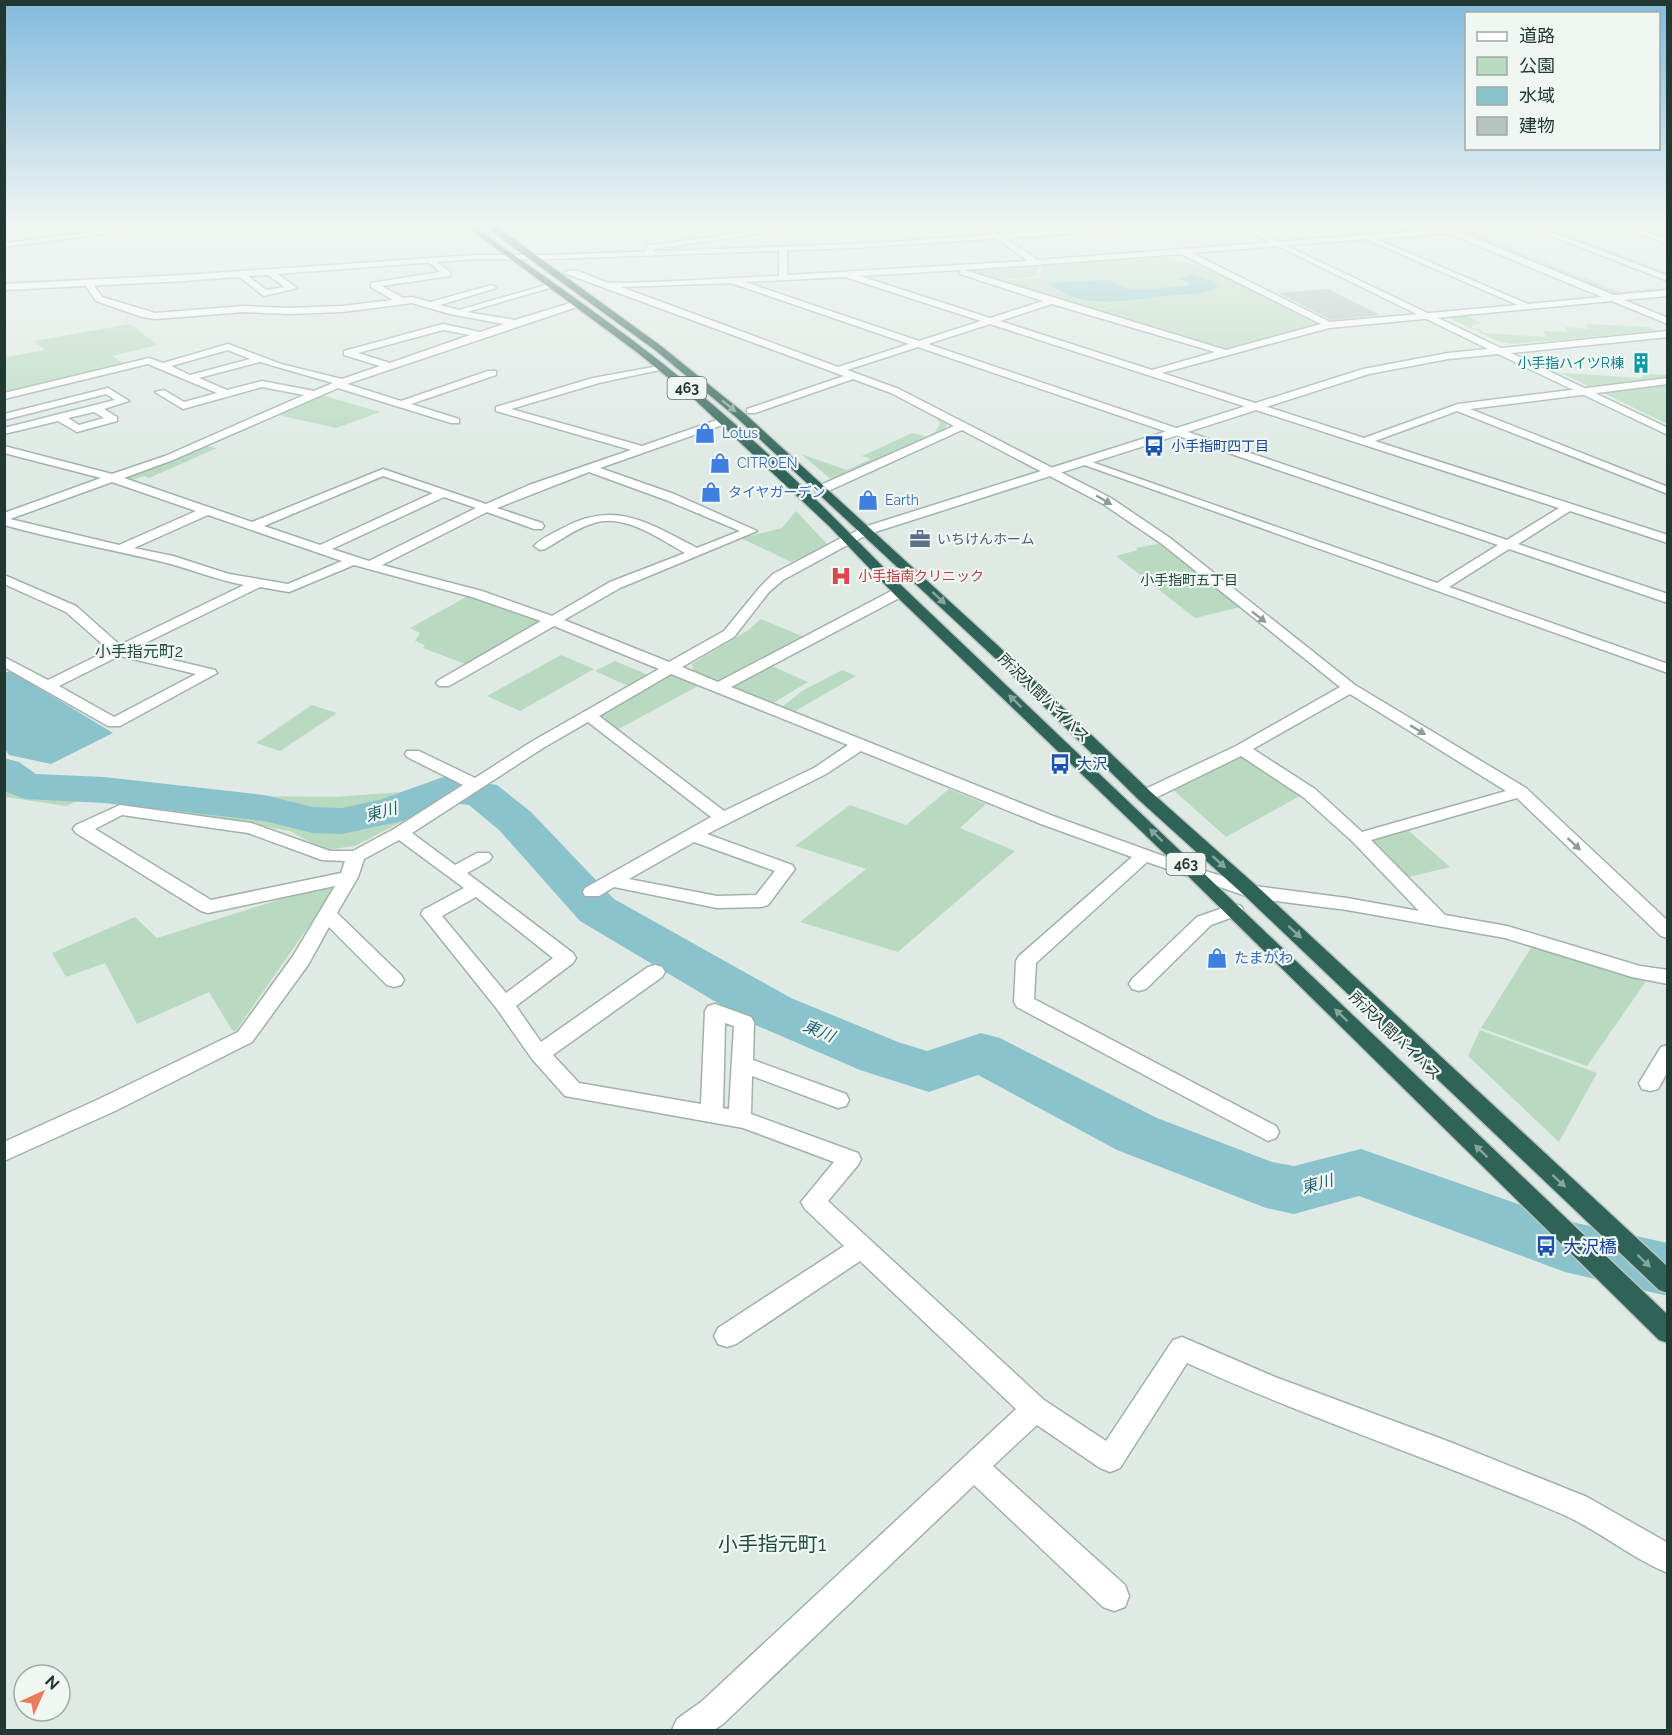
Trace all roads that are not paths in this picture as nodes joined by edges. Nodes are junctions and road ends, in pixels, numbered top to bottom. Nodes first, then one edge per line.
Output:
1 (120, 307) edge
2 (360, 307) edge
3 (436, 307) edge
4 (473, 307) edge
5 (567, 307) edge
6 (581, 307) edge
7 (603, 307) edge
8 (662, 307) edge
9 (810, 307) edge
10 (946, 307) edge
11 (1033, 307) edge
12 (1072, 307) edge
13 (1293, 307) edge
14 (1408, 307) edge
15 (1507, 307) edge
16 (1635, 307) edge
17 (455, 312) junction
18 (1425, 315) junction
19 (989, 321) junction
20 (1668, 321) edge
21 (514, 322) junction
22 (1329, 325) junction
23 (1668, 334) edge
24 (480, 335) junction
25 (919, 344) junction
26 (1500, 351) junction
27 (1224, 352) junction
28 (261, 359) junction
29 (162, 366) junction
30 (392, 366) junction
31 (662, 366) junction
32 (837, 370) junction
33 (492, 373) dead end
34 (1150, 373) junction
35 (852, 376) junction
36 (193, 377) junction
37 (1668, 381) edge
38 (340, 383) junction
39 (1583, 391) junction
40 (160, 392) dead end
41 (226, 393) junction
42 (313, 394) junction
43 (4, 396) edge
44 (401, 404) junction
45 (1252, 406) junction
46 (1458, 407) junction
47 (95, 408) junction
48 (751, 411) dead end
49 (4, 417) edge
50 (59, 417) junction
51 (455, 421) dead end
52 (724, 421) junction
53 (964, 425) junction
54 (4, 431) edge
55 (1175, 432) junction
56 (1668, 432) edge
57 (1362, 442) junction
58 (640, 449) junction
59 (6, 452) edge
60 (1082, 462) junction
61 (589, 468) junction
62 (1052, 472) junction
63 (112, 479) junction
64 (820, 490) junction
65 (1668, 491) edge
66 (444, 493) junction
67 (486, 508) junction
68 (1567, 508) junction
69 (207, 511) junction
70 (4, 519) edge
71 (1668, 522) edge
72 (538, 525) dead end
73 (253, 526) junction
74 (1648, 533) junction
75 (857, 535) junction
76 (1668, 539) edge
77 (1508, 545) junction
78 (540, 546) dead end
79 (123, 548) junction
80 (321, 549) junction
81 (696, 553) junction
82 (355, 560) junction
83 (370, 566) junction
84 (4, 579) edge
85 (258, 584) junction
86 (1438, 588) junction
87 (900, 592) junction
88 (1668, 599) edge
89 (551, 620) junction
90 (120, 652) junction
91 (4, 661) edge
92 (671, 668) junction
93 (1668, 669) edge
94 (444, 683) dead end
95 (50, 685) junction
96 (718, 688) junction
97 (1350, 688) junction
98 (588, 716) junction
99 (859, 745) junction
100 (1242, 749) junction
101 (413, 754) dead end
102 (467, 790) junction
103 (1520, 792) junction
104 (1145, 796) junction
105 (723, 818) junction
106 (400, 833) junction
107 (692, 836) junction
108 (1359, 838) junction
109 (357, 856) junction
110 (1143, 856) junction
111 (483, 857) dead end
112 (454, 872) junction
113 (1196, 874) junction
114 (349, 877) junction
115 (612, 881) junction
116 (477, 889) junction
117 (592, 892) dead end
118 (1252, 892) junction
119 (1234, 910) junction
120 (329, 916) junction
121 (1438, 919) junction
122 (1663, 922) edge
123 (655, 972) dead end
124 (1668, 977) edge
125 (394, 980) dead end
126 (1139, 984) dead end
127 (504, 1004) junction
128 (1668, 1052) edge
129 (539, 1054) junction
130 (742, 1064) junction
131 (1650, 1083) dead end
132 (838, 1100) dead end
133 (712, 1114) junction
134 (740, 1118) junction
135 (1269, 1132) dead end
136 (4, 1152) edge
137 (861, 1247) junction
138 (1668, 1283) edge
139 (1668, 1332) edge
140 (727, 1336) dead end
141 (1035, 1409) junction
142 (974, 1467) junction
143 (1668, 1559) edge
144 (1114, 1596) dead end
145 (688, 1731) edge

1 - 2 street
3 - 17 street
4 - 17 street
5 - 21 street
6 - 31 highway, 所沢入間バイパス / 463
7 -> 64 highway, 所沢入間バイパス / 463
8 - 32 street
9 - 25 street
10 - 19 street
11 - 19 street
12 - 27 street
13 - 22 street
14 - 18 street
15 - 18 street
16 - 20 street
17 - 21 street
18 - 22 street
18 - 26 street
19 - 25 street
19 - 34 street
21 - 24 street
22 - 27 street
23 - 26 street
24 - 30 street
24 - 30 street
25 - 32 street
25 - 55 street
26 - 39 street
26 - 45 street
27 - 34 street
28 - 29 street
28 - 36 street
28 - 38 street
29 - 36 street
29 - 43 street
30 - 38 street
31 - 52 highway, 所沢入間バイパス / 463
31 - 58 street
32 - 35 street
33 - 44 street
34 - 45 street
35 - 48 street
35 - 53 street
36 - 41 street
37 - 39 street
38 - 42 street
38 - 44 street
39 - 46 street
39 - 56 street
40 - 41 street
41 - 42 street
42 - 63 street
44 - 51 street
45 - 55 street
45 - 57 street
46 - 57 street
46 - 65 street
47 - 49 street
47 - 50 street
47 - 50 street
50 - 54 street
52 - 58 street
52 - 75 highway, 所沢入間バイパス / 463
53 - 62 street
53 - 64 street
55 - 60 street
55 - 77 street
57 - 68 street
58 - 61 street
59 - 63 street
60 - 62 street
60 - 86 street
61 - 67 street
61 - 81 street
62 - 75 street
62 -> 97 street
63 - 69 street
63 - 70 street
64 - 75 highway, 所沢入間バイパス / 463
66 - 67 street
66 - 73 street
66 - 80 street
67 - 72 street
67 - 83 street
68 - 74 street
68 - 77 street
69 - 73 street
69 - 79 street
70 - 79 street
71 - 74 street
73 - 80 street
74 - 76 street
75 - 87 highway, 所沢入間バイパス / 463
75 - 92 street
75 -> 104 highway, 所沢入間バイパス / 463
77 - 86 street
77 - 88 street
78 - 81 street
79 - 85 street
80 - 82 street
81 - 89 street
82 - 83 street
82 - 85 street
83 - 89 street
84 - 90 street
85 - 90 street
86 - 93 street
87 - 96 street
113 -> 87 highway, 所沢入間バイパス / 463
89 - 92 street
89 - 94 street
90 - 95 street
90 - 95 street
91 - 95 street
92 - 96 street
92 - 98 street
96 - 99 street
97 - 100 street
97 -> 103 street
98 - 102 street
98 - 105 street
99 - 105 street
99 - 110 street
100 - 104 street
100 - 108 street
101 - 102 street
102 - 106 street
103 - 108 street
103 -> 122 street
104 -> 118 highway, 所沢入間バイパス / 463
105 - 107 street
106 - 109 street
106 - 112 street
107 - 115 street
107 - 115 street
108 - 121 street
109 - 114 street
109 - 114 street
110 - 113 street
110 - 135 street
111 - 112 street
112 - 116 street
113 - 118 street
113 - 119 highway, 所沢入間バイパス / 463
114 - 120 street
115 - 117 street
116 - 127 street
116 - 127 street
118 - 121 street
118 -> 138 highway, 所沢入間バイパス / 463
119 - 126 street
139 -> 119 highway, 所沢入間バイパス / 463
120 - 125 street
120 - 136 street
121 - 124 street
123 - 129 street
127 - 129 street
128 - 131 street
129 - 133 street
130 - 132 street
130 - 133 street
130 - 134 street
133 - 134 street
134 - 137 street
137 - 140 street
137 - 141 street
141 - 142 street
141 - 143 street
142 - 144 street
142 - 145 street

